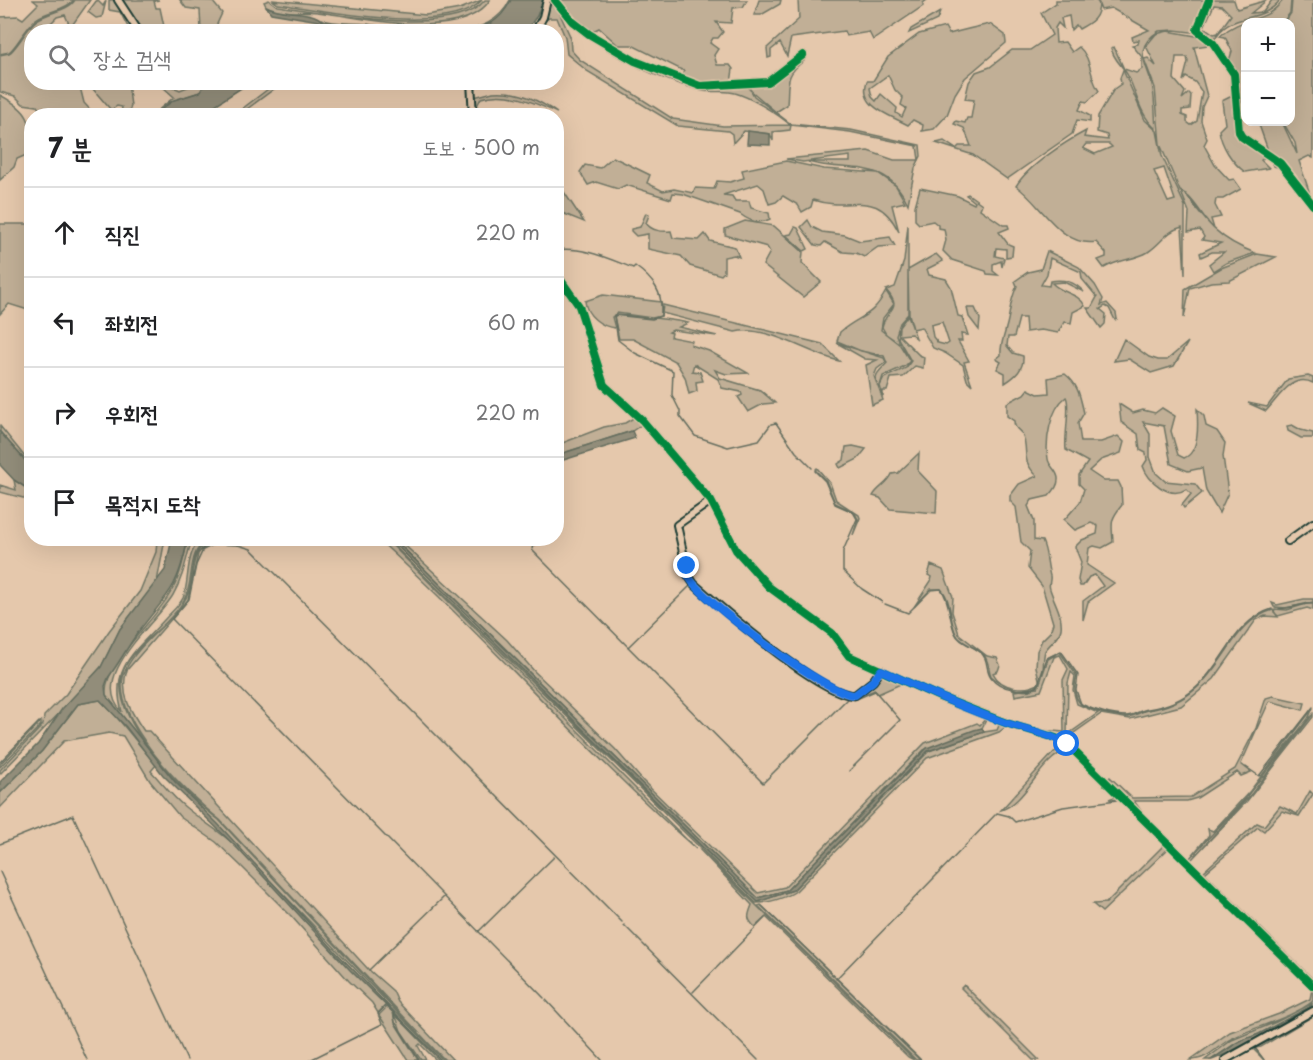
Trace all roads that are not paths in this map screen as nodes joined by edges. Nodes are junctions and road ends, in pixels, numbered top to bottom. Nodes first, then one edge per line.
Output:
1 (118, 0) edge
2 (547, 0) edge
3 (555, 0) edge
4 (1209, 0) edge
5 (134, 24) edge
6 (538, 24) edge
7 (803, 55) dead end
8 (471, 90) edge
9 (473, 108) edge
10 (1313, 205) edge
11 (564, 284) edge
12 (711, 501) junction
13 (1313, 523) edge
14 (1288, 541) dead end
15 (881, 670) junction
16 (1313, 987) edge
17 (1313, 1011) edge
18 (1225, 1060) edge

1 - 5 street
2 - 6 street
3 - 7 street
4 - 10 street
8 - 9 street
11 - 12 street
12 - 15 street
12 - 15 street
13 - 14 street
15 - 16 street
17 - 18 street

